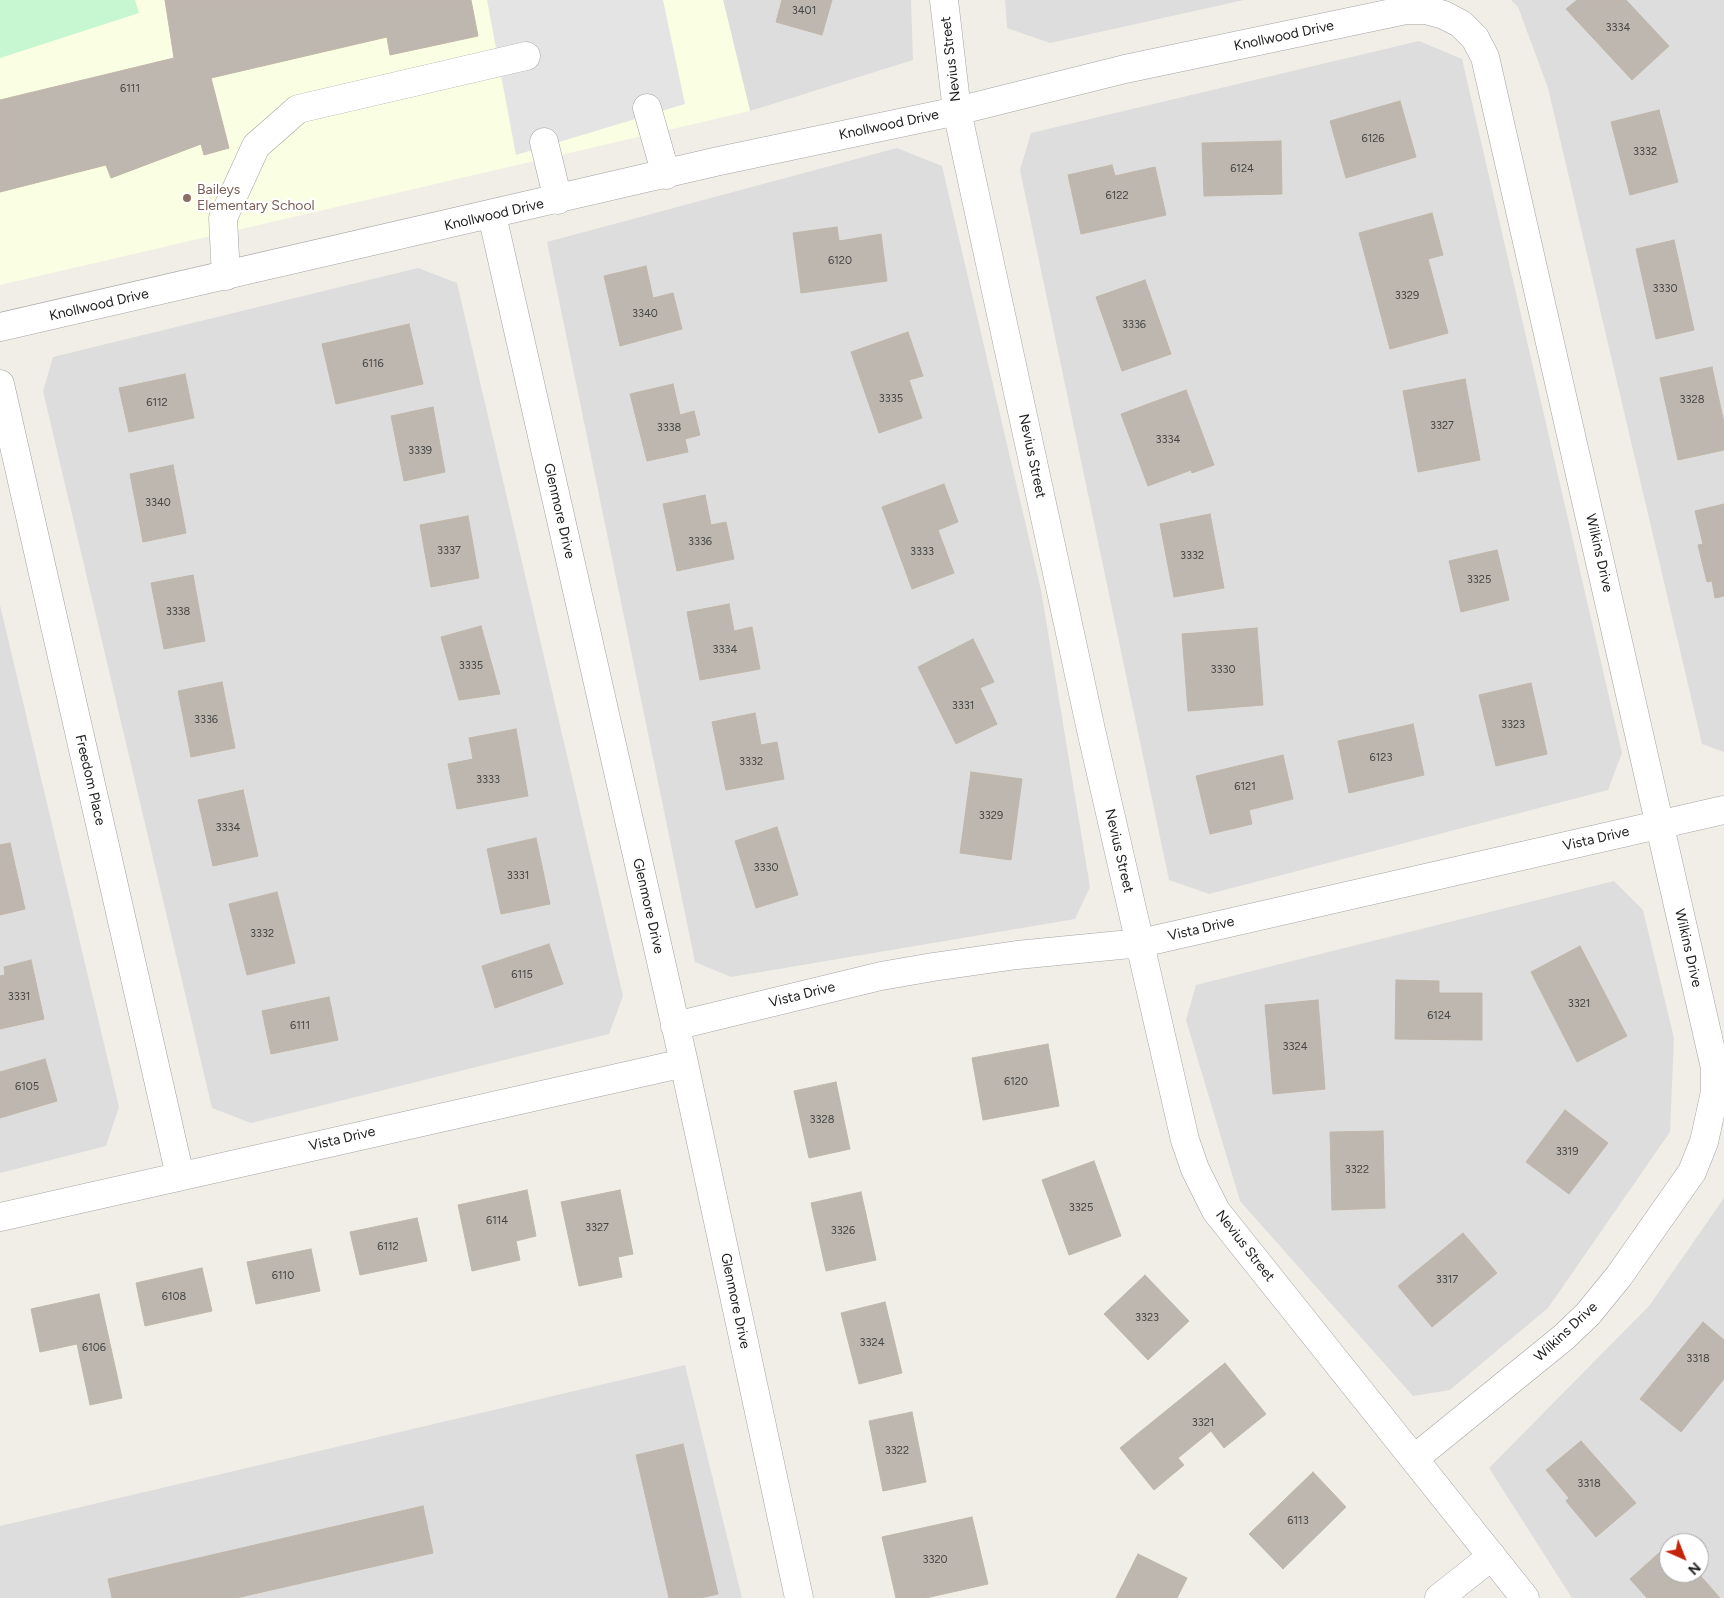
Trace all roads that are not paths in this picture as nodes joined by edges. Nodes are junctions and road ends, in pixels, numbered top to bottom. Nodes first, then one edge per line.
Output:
1 (944, 0) edge
2 (526, 56) dead end
3 (647, 108) dead end
4 (957, 111) junction
5 (544, 142) dead end
6 (666, 175) junction
7 (558, 200) junction
8 (492, 215) junction
9 (226, 276) junction
10 (0, 327) edge
11 (1549, 332) joint
12 (0, 384) edge
13 (1724, 810) edge
14 (1660, 824) junction
15 (1141, 943) junction
16 (675, 1026) junction
17 (684, 1063) junction
18 (180, 1176) junction
19 (0, 1217) edge
20 (1416, 1458) junction
21 (1492, 1556) junction
22 (799, 1598) edge
23 (1439, 1598) edge
24 (1525, 1598) edge

1 - 4 street, Nevius Street
2 - 9 street
3 - 6 street
4 - 6 street, Knollwood Drive
4 - 11 street, Knollwood Drive
4 - 15 street, Nevius Street
5 - 7 street
6 - 7 street, Knollwood Drive
7 - 8 street, Knollwood Drive
8 - 9 street, Knollwood Drive
8 - 16 street, Glenmore Drive
9 - 10 street, Knollwood Drive
11 - 14 street, Wilkins Drive
12 - 18 street, Freedom Place
13 - 14 street, Vista Drive
14 - 15 street, Vista Drive
14 - 20 street, Wilkins Drive
15 - 16 street, Vista Drive
15 - 20 street, Nevius Street
16 - 17 street, Glenmore Drive
17 - 18 street, Vista Drive
17 - 22 street, Glenmore Drive
18 - 19 street, Vista Drive
20 - 21 street, Nevius Street
21 - 23 street
21 - 24 street, Nevius Street

